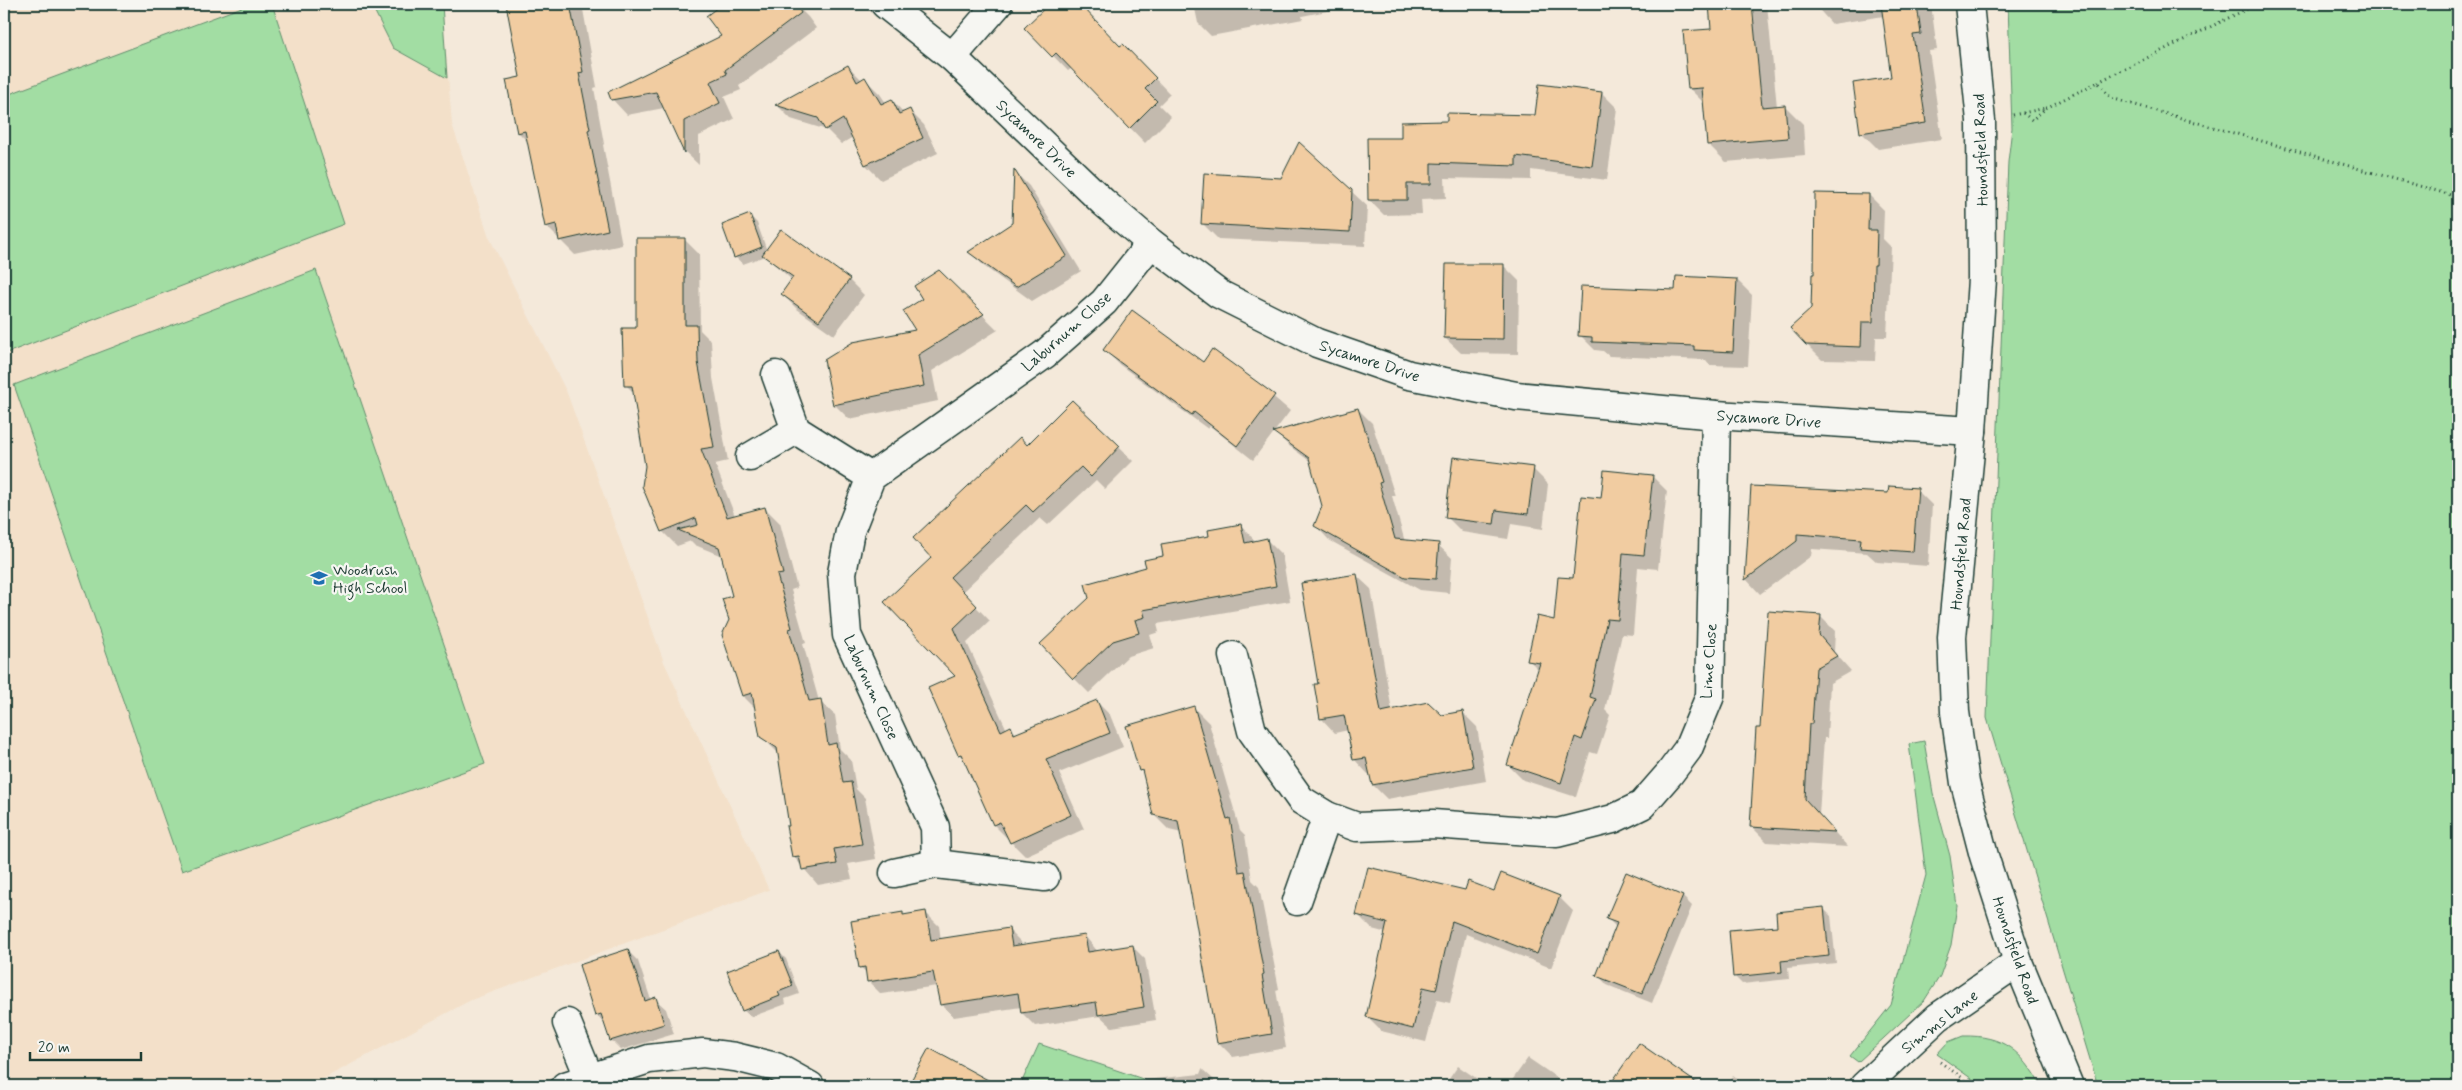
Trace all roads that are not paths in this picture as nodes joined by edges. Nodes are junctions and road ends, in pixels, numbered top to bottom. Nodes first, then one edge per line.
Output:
1 (885, 4) edge
2 (998, 4) edge
3 (1968, 4) edge
4 (952, 57) junction
5 (1151, 243) junction
6 (776, 375) dead end
7 (1716, 414) junction
8 (796, 430) junction
9 (1972, 431) junction
10 (750, 457) dead end
11 (871, 477) junction
12 (1233, 656) dead end
13 (1327, 816) junction
14 (936, 864) junction
15 (894, 873) dead end
16 (1045, 877) dead end
17 (1297, 901) dead end
18 (2018, 962) junction
19 (568, 1023) dead end
20 (577, 1082) edge
21 (810, 1086) edge
22 (1864, 1086) edge
23 (2069, 1086) edge

1 - 4 street, Sycamore Drive
2 - 4 street
3 - 9 street, Houndsfield Road
4 - 5 street, Sycamore Drive
5 - 7 street, Sycamore Drive
5 - 11 street, Laburnum Close
6 - 8 street
7 - 9 street, Sycamore Drive
7 - 13 street, Lime Close
8 - 10 street
8 - 11 street
9 - 18 street, Houndsfield Road
11 - 14 street, Laburnum Close
12 - 13 street, Lime Close
13 - 17 street
14 - 15 street
14 - 16 street
18 - 22 street, Simms Lane
18 - 23 street, Houndsfield Road
19 - 20 street
20 - 21 street

